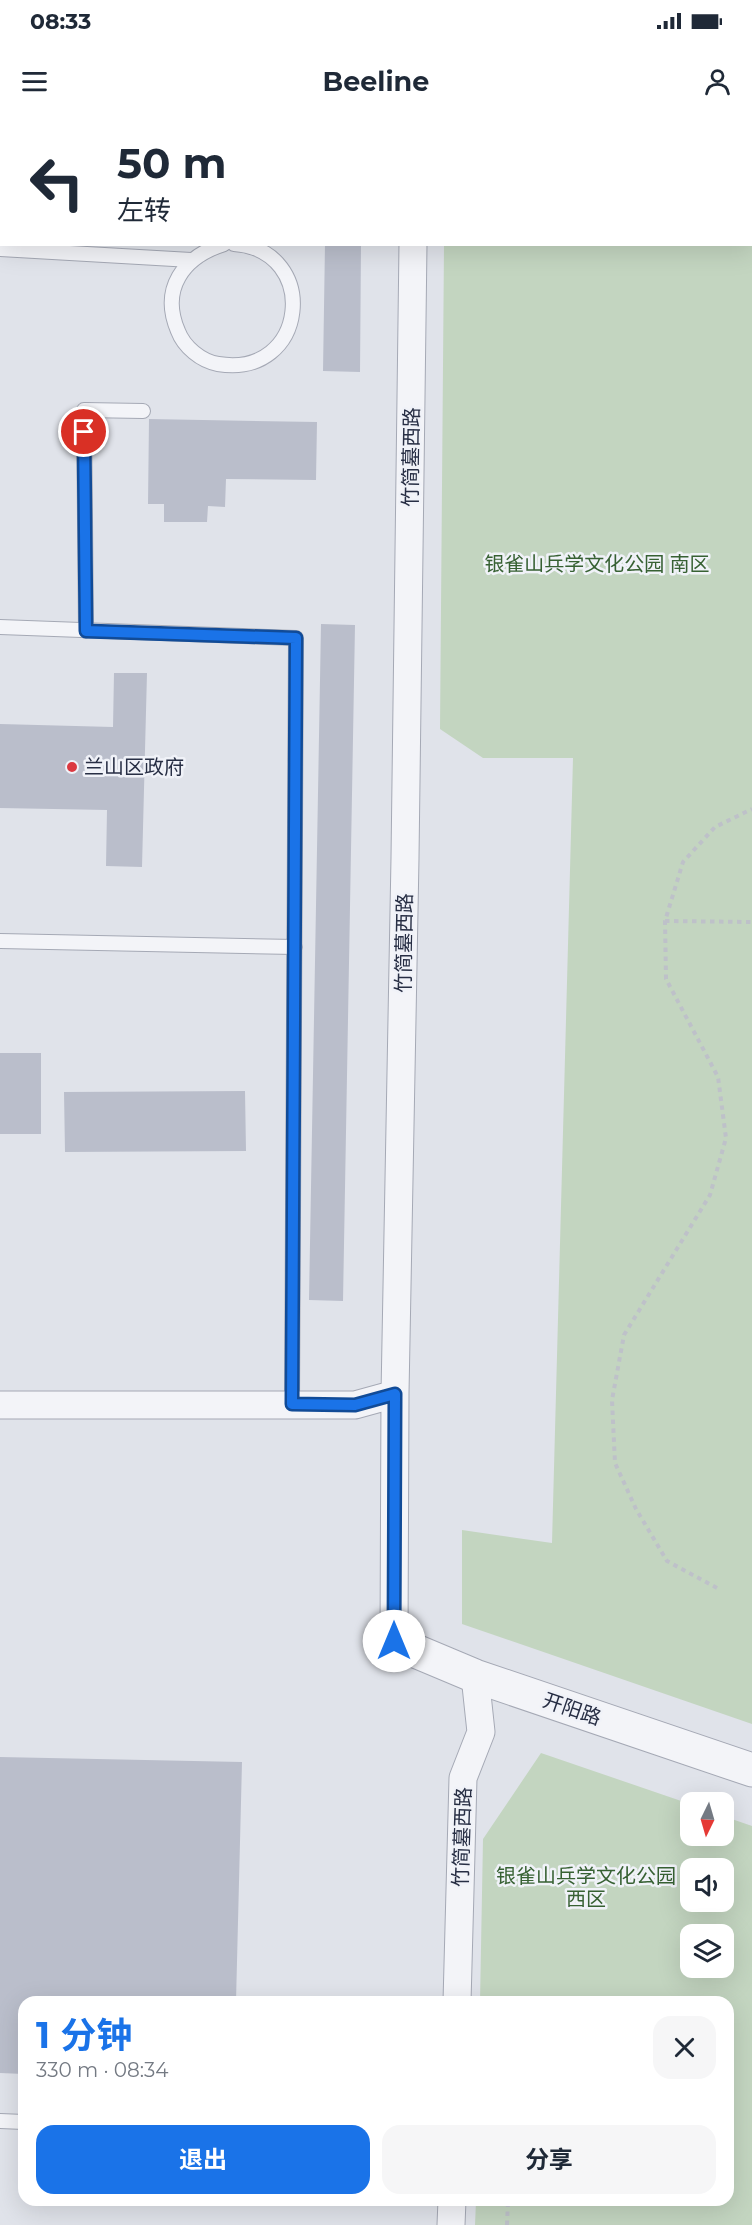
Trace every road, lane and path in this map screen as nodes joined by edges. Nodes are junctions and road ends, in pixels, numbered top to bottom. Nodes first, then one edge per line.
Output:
1 (217, 246) edge
2 (248, 246) edge
3 (414, 246) edge
4 (0, 249) edge
5 (191, 260) junction
6 (143, 411) dead end
7 (0, 627) edge
8 (86, 631) junction
9 (752, 809) edge
10 (665, 921) junction
11 (752, 922) edge
12 (0, 941) edge
13 (295, 947) junction
14 (395, 1394) junction
15 (292, 1404) junction
16 (0, 1405) edge
17 (717, 1588) dead end
18 (394, 1641) joint
19 (475, 1676) junction
20 (752, 1770) edge
21 (457, 1996) edge
22 (0, 2121) edge
23 (18, 2122) edge
24 (452, 2206) edge
25 (508, 2206) edge
26 (451, 2225) edge
27 (507, 2225) edge

1 - 5 lane
2 - 5 lane
3 - 14 street, 竹简墓西路
4 - 5 lane
6 - 8 lane
7 - 8 lane
8 - 13 lane
9 - 10 path
10 - 11 path
10 - 17 path
12 - 13 lane
13 - 15 lane
14 - 15 street
14 - 18 street, 竹简墓西路
15 - 16 street
18 - 19 street, 开阳路
19 - 20 street, 开阳路
19 - 21 street, 竹简墓西路
22 - 23 lane
24 - 26 street
25 - 27 path

